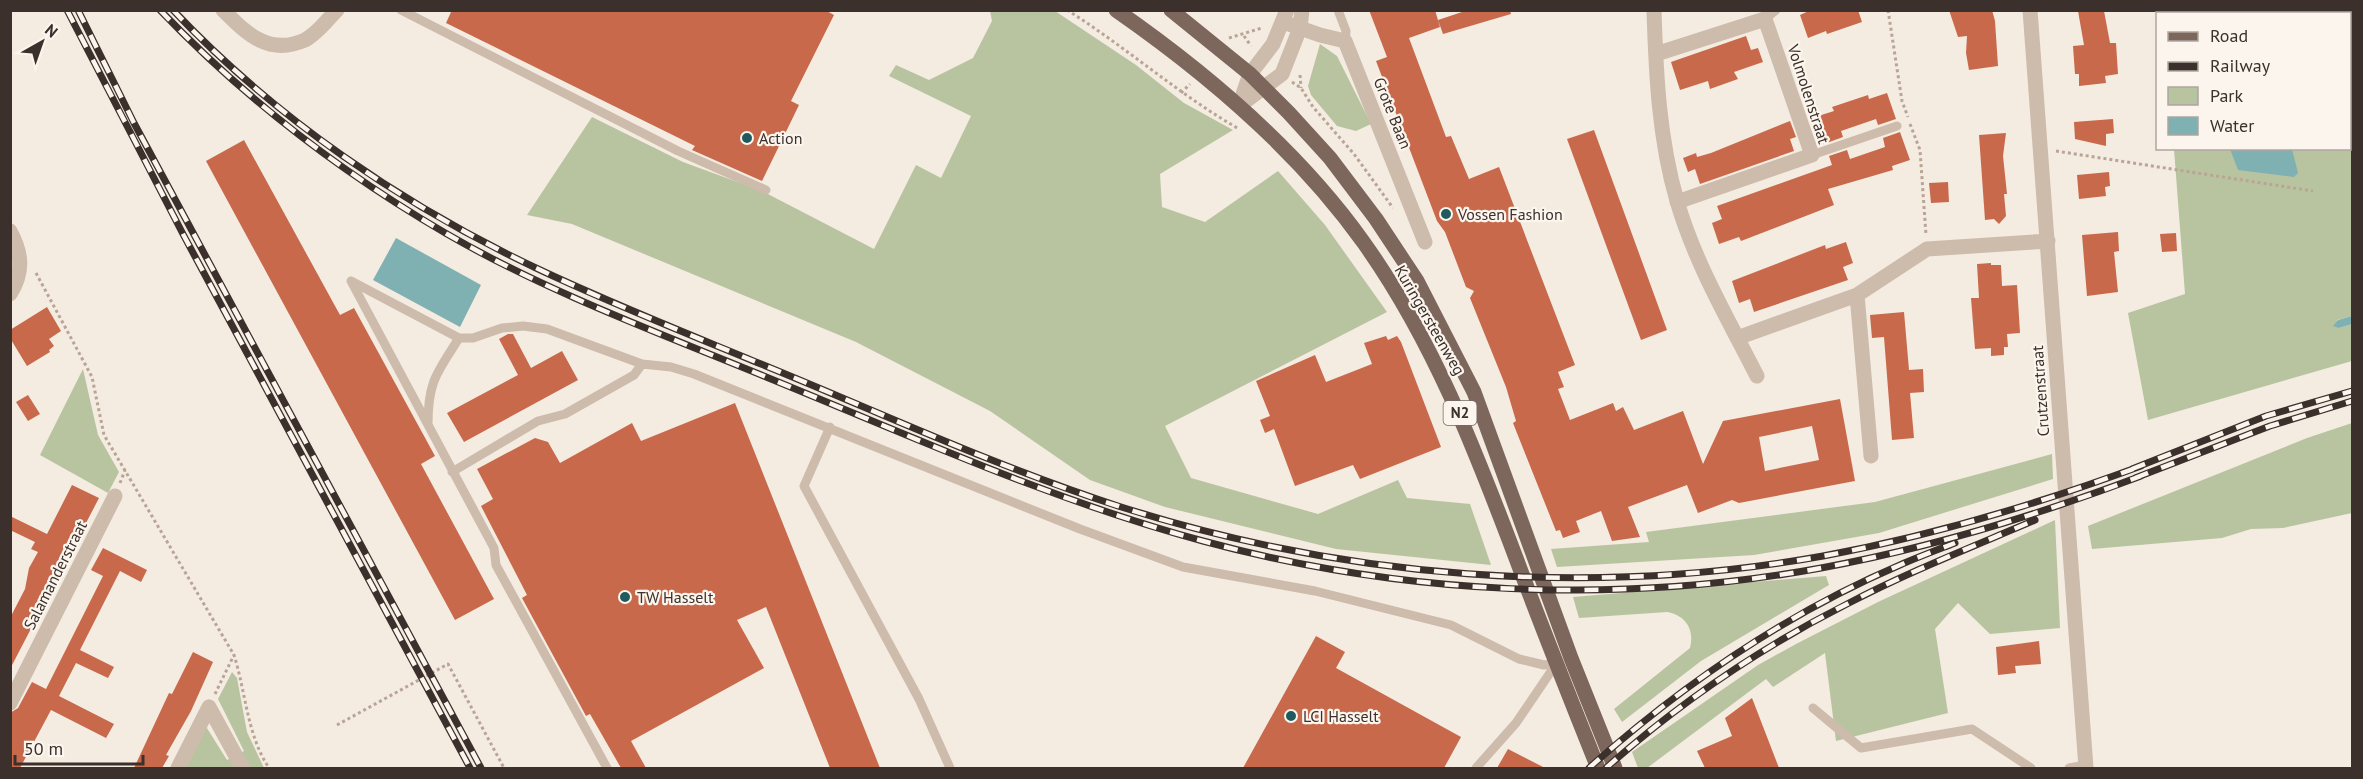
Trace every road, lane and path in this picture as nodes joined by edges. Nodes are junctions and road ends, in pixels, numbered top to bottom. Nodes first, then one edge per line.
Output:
1 (223, 10) edge
2 (337, 10) edge
3 (401, 10) edge
4 (1067, 10) edge
5 (1116, 10) edge
6 (1171, 10) edge
7 (1302, 10) edge
8 (1338, 10) edge
9 (1654, 10) edge
10 (2030, 10) edge
11 (1770, 15) edge
12 (1285, 16) edge
13 (1300, 28) junction
14 (1345, 40) junction
15 (1656, 54) junction
16 (1250, 74) junction
17 (1264, 88) junction
18 (1239, 106) junction
19 (1897, 126) dead end
20 (1246, 136) dead end
21 (2042, 149) junction
22 (1812, 155) junction
23 (766, 190) dead end
24 (2313, 191) dead end
25 (1677, 202) junction
26 (10, 231) edge
27 (2048, 241) junction
28 (1425, 242) dead end
29 (33, 268) dead end
30 (10, 294) edge
31 (1857, 295) junction
32 (459, 338) junction
33 (1737, 338) junction
34 (642, 364) junction
35 (1756, 376) dead end
36 (428, 427) junction
37 (830, 427) junction
38 (1871, 456) dead end
39 (452, 472) junction
40 (115, 496) dead end
41 (234, 655) junction
42 (1571, 658) junction
43 (1556, 664) junction
44 (10, 703) edge
45 (209, 707) junction
46 (1813, 708) dead end
47 (337, 724) dead end
48 (2086, 767) edge
49 (178, 768) edge
50 (242, 768) edge
51 (269, 768) edge
52 (504, 768) edge
53 (607, 768) edge
54 (950, 768) edge
55 (1476, 768) edge
56 (1598, 768) edge
57 (1615, 768) edge
58 (2031, 768) edge
59 (2069, 768) edge

1 - 2 street
3 - 23 lane
4 - 20 path
5 - 18 main road, Kuringersteenweg / N2
6 - 16 main road, Kuringersteenweg / N2
7 - 13 street
8 - 14 lane
9 - 15 street
10 - 21 street, Crutzenstraat
11 - 15 street, Volmolenstraat
11 - 22 street, Volmolenstraat
12 - 13 street
12 - 16 street
13 - 14 street
13 - 17 street
14 - 28 street, Grote Baan
15 - 25 street
16 - 17 main road, Kuringersteenweg / N2
16 - 18 street
17 - 18 street
17 - 42 main road, Kuringersteenweg / N2
18 - 43 main road, Kuringersteenweg / N2
19 - 22 lane
21 - 24 path
21 - 27 street, Crutzenstraat
22 - 25 street, Volmolenstraat
25 - 33 street
26 - 30 street
27 - 31 street
27 - 48 street, Crutzenstraat
29 - 41 path
31 - 33 street
31 - 38 street
32 - 34 lane
32 - 36 lane
32 - 36 lane
33 - 35 street
34 - 37 lane
34 - 39 lane
36 - 39 lane
37 - 43 lane
37 - 54 lane
39 - 53 lane
40 - 44 street, Salamanderstraat
41 - 45 path
41 - 51 path
42 - 43 lane
42 - 57 main road, Kuringersteenweg / N2
43 - 55 lane
43 - 56 main road, Kuringersteenweg / N2
45 - 49 street
45 - 50 street
46 - 58 lane
47 - 52 path
48 - 59 lane

